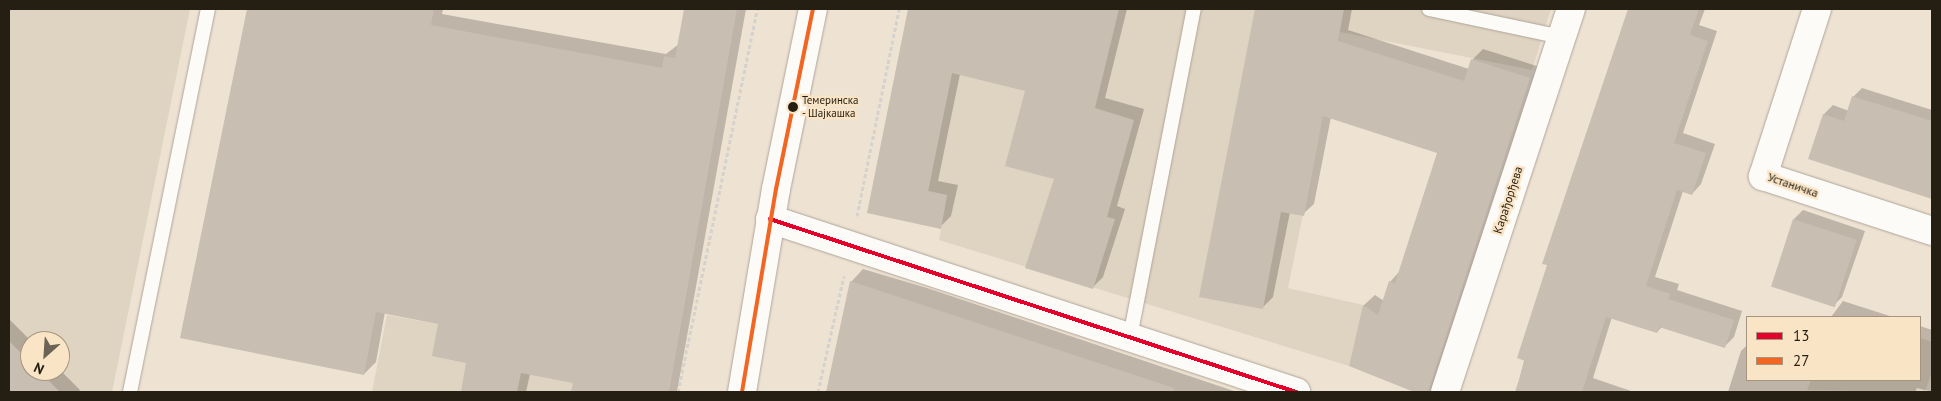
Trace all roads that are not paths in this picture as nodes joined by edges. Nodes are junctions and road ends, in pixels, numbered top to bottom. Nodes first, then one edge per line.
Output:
1 (208, 9) edge
2 (813, 9) edge
3 (1194, 9) edge
4 (1430, 9) edge
5 (1572, 9) edge
6 (1817, 9) edge
7 (1562, 37) junction
8 (770, 220) junction
9 (1932, 231) edge
10 (1130, 337) junction
11 (130, 392) edge
12 (742, 392) edge
13 (1296, 392) edge
14 (1445, 392) edge

1 - 11 lane
2 - 8 street
3 - 10 lane
4 - 7 lane
5 - 7 street, Карађорђева
6 - 9 street, Устаничка
7 - 14 street, Карађорђева
8 - 10 street
8 - 12 street
10 - 13 street

